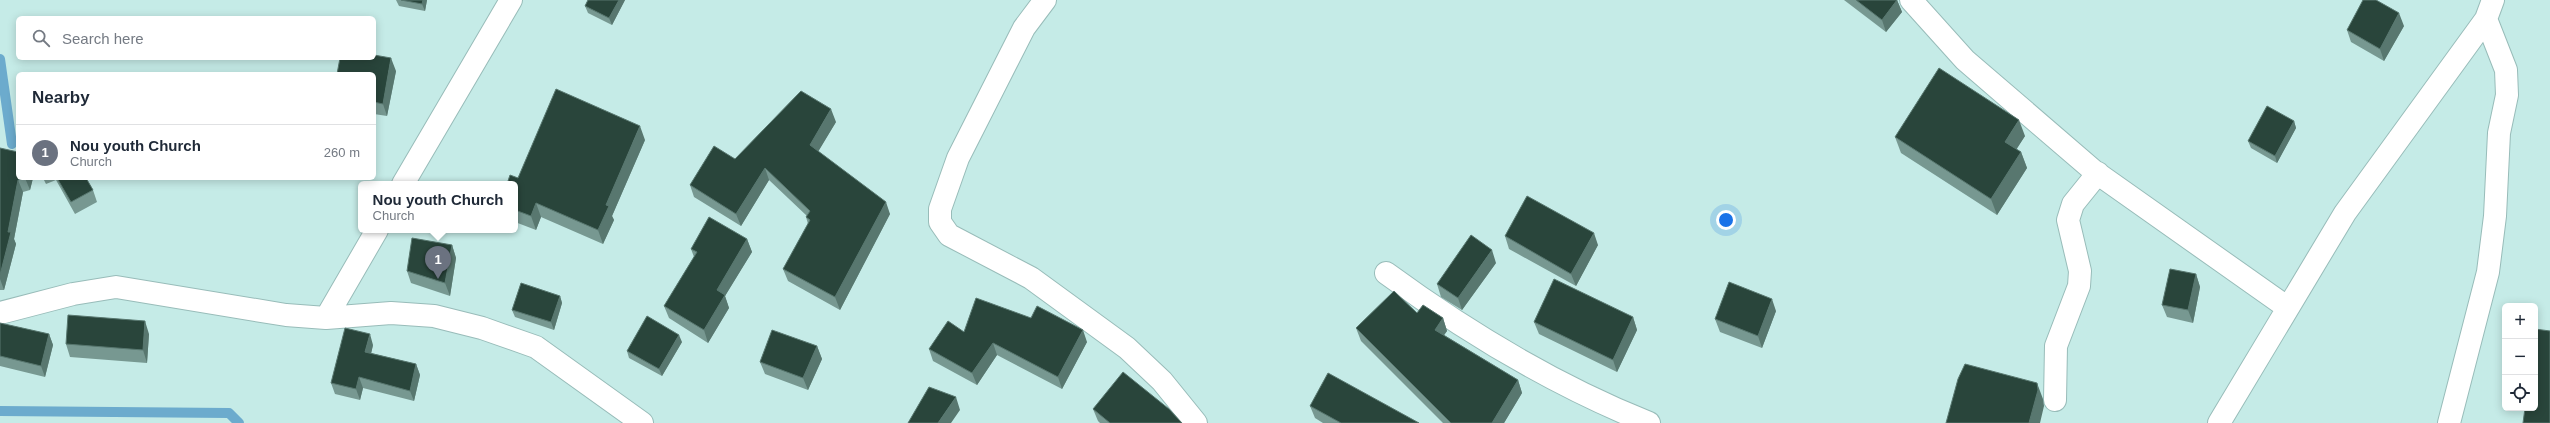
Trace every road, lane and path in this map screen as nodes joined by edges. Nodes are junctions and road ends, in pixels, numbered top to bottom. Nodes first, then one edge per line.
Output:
1 (511, 0) edge
2 (1045, 0) edge
3 (1911, 0) edge
4 (2490, 10) edge
5 (2098, 173) junction
6 (405, 181) edge
7 (375, 233) edge
8 (1386, 273) dead end
9 (2288, 308) junction
10 (0, 313) edge
11 (326, 318) junction
12 (2055, 400) dead end
13 (1645, 422) edge
14 (642, 423) edge
15 (1196, 423) edge
16 (2219, 423) edge
17 (2449, 423) edge

1 - 6 street
2 - 15 street
3 - 5 street
4 - 9 street
4 - 17 street
5 - 9 street
5 - 12 street
7 - 11 street
8 - 13 street
9 - 16 street
10 - 11 street
11 - 14 street

